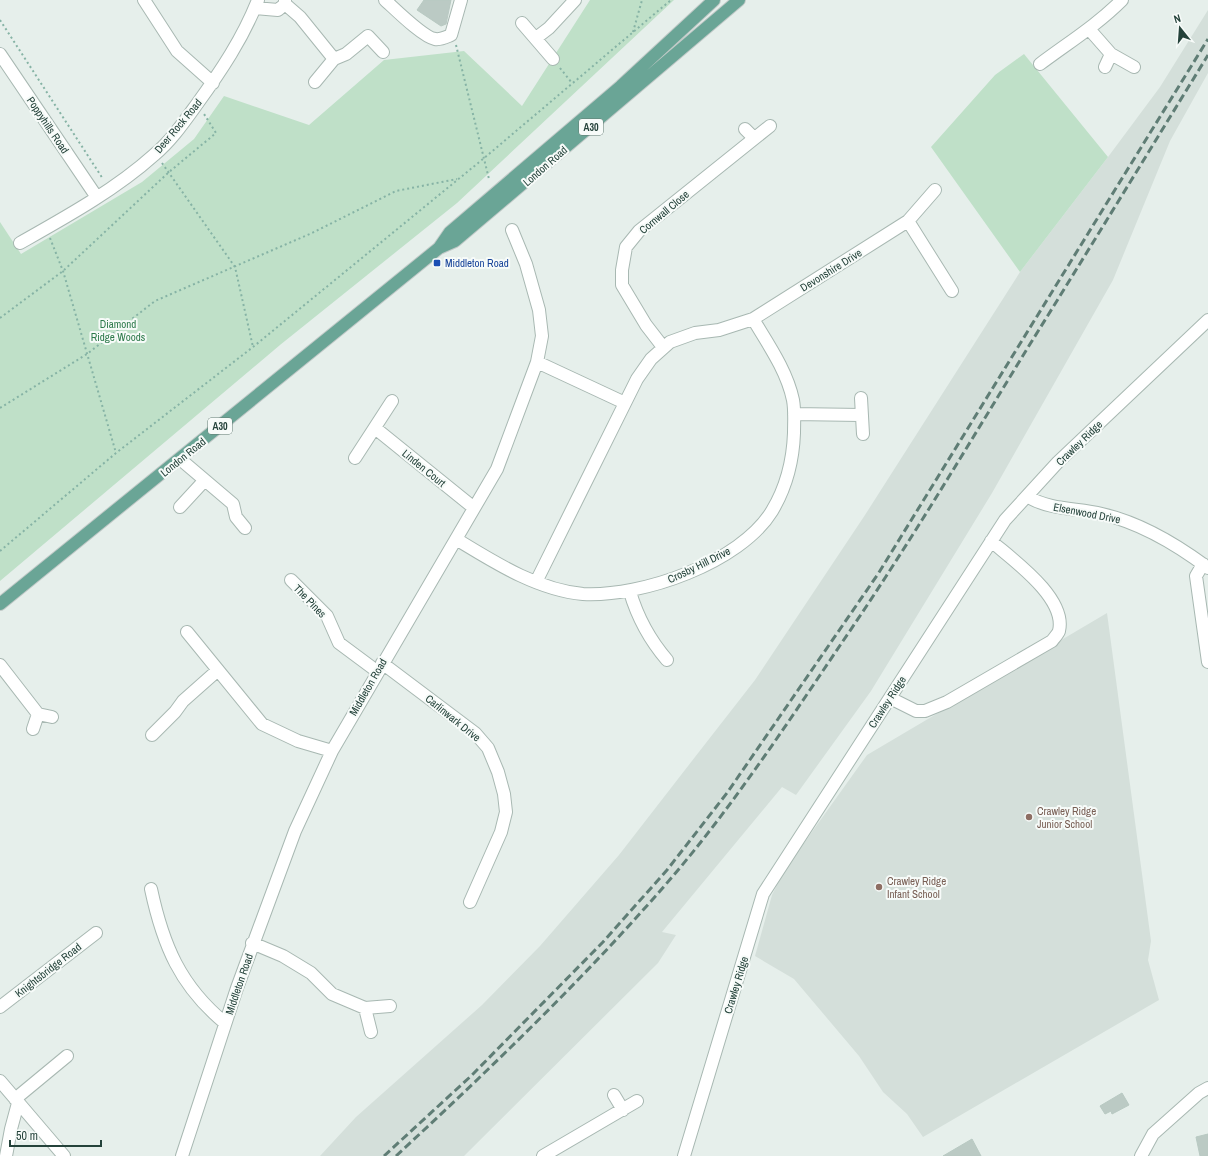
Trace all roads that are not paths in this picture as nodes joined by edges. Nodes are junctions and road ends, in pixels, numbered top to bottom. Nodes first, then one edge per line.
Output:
1 (144, 0) edge
2 (385, 0) edge
3 (461, 0) edge
4 (575, 0) edge
5 (714, 0) edge
6 (739, 0) edge
7 (1122, 0) edge
8 (285, 2) edge
9 (256, 4) edge
10 (522, 23) dead end
11 (1089, 29) junction
12 (536, 38) junction
13 (383, 52) dead end
14 (0, 54) edge
15 (1111, 54) junction
16 (334, 59) junction
17 (553, 59) road end
18 (1040, 64) dead end
19 (1105, 67) dead end
20 (1134, 67) dead end
21 (314, 82) dead end
22 (213, 83) junction
23 (770, 126) dead end
24 (745, 129) dead end
25 (754, 138) junction
26 (935, 190) dead end
27 (96, 196) junction
28 (908, 221) junction
29 (512, 230) dead end
30 (20, 243) dead end
31 (439, 248) junction
32 (952, 291) dead end
33 (754, 319) junction
34 (1208, 320) edge
35 (663, 346) junction
36 (537, 362) junction
37 (861, 398) dead end
38 (392, 401) dead end
39 (625, 403) junction
40 (794, 414) junction
41 (861, 415) junction
42 (375, 428) junction
43 (863, 434) dead end
44 (355, 458) dead end
45 (180, 459) junction
46 (204, 481) junction
47 (1028, 497) junction
48 (180, 507) dead end
49 (474, 508) junction
50 (245, 528) dead end
51 (456, 539) junction
52 (991, 541) junction
53 (1205, 566) edge
54 (291, 580) dead end
55 (536, 582) junction
56 (630, 592) junction
57 (0, 604) edge
58 (187, 632) dead end
59 (667, 660) dead end
60 (1208, 662) edge
61 (0, 664) edge
62 (380, 667) junction
63 (218, 670) junction
64 (890, 698) junction
65 (38, 714) junction
66 (52, 717) dead end
67 (33, 729) dead end
68 (152, 735) dead end
69 (332, 751) junction
70 (150, 889) dead end
71 (470, 902) dead end
72 (96, 933) dead end
73 (252, 943) junction
74 (390, 1006) dead end
75 (0, 1007) edge
76 (365, 1008) junction
77 (225, 1023) junction
78 (371, 1032) dead end
79 (67, 1056) dead end
80 (0, 1081) edge
81 (1208, 1088) edge
82 (614, 1095) dead end
83 (16, 1101) junction
84 (637, 1102) dead end
85 (623, 1110) junction
86 (6, 1156) edge
87 (64, 1156) edge
88 (182, 1156) edge
89 (543, 1156) edge
90 (684, 1156) edge
91 (1141, 1156) edge

1 - 22 street
2 - 3 street
4 - 12 street
5 - 31 main road, London Road / A30
6 - 31 main road, London Road / A30
7 - 11 street
8 - 9 street
8 - 16 street
9 - 22 street, Deer Rock Road
10 - 12 street
11 - 15 street
11 - 18 street
12 - 17 street
13 - 16 street
14 - 27 street, Poppyhills Road
15 - 19 street
15 - 20 street
16 - 21 street
22 - 27 street, Deer Rock Road
23 - 25 street, Cornwall Close
24 - 25 street
25 - 35 street, Cornwall Close
26 - 28 street, Devonshire Drive
27 - 30 street, Deer Rock Road
28 - 32 street
28 - 33 street, Devonshire Drive
29 - 36 street, Middleton Road
31 - 45 main road, London Road / A30
33 - 35 street
33 - 40 street, Crosby Hill Drive
34 - 47 street, Crawley Ridge
35 - 39 street
36 - 39 street
36 - 49 street, Middleton Road
37 - 41 street
38 - 42 street
39 - 55 street
40 - 41 street
40 - 56 street, Crosby Hill Drive
41 - 43 street
42 - 44 street
42 - 49 street, Linden Court
45 - 46 street
45 - 57 main road, London Road / A30
46 - 48 street
46 - 50 street
47 - 52 street, Crawley Ridge
47 - 53 street, Elsenwood Drive
49 - 51 street, Middleton Road
51 - 55 street, Crosby Hill Drive
51 - 62 street, Middleton Road
52 - 64 street, Crawley Ridge
52 - 64 street
53 - 60 street
54 - 62 street, The Pines
55 - 56 street, Crosby Hill Drive
56 - 59 street
58 - 63 street
61 - 65 street
62 - 69 street, Middleton Road
62 - 71 street, Carlinwark Drive
63 - 68 street
63 - 69 street
64 - 90 street, Crawley Ridge
65 - 66 street
65 - 67 street
69 - 73 street, Middleton Road
70 - 77 street
72 - 75 street, Knightsbridge Road
73 - 76 street
73 - 77 street, Middleton Road
74 - 76 street
76 - 78 street
77 - 88 street, Middleton Road
79 - 83 street
80 - 83 street
81 - 91 street
82 - 85 street
83 - 86 street
83 - 87 street
84 - 85 street
85 - 89 street

